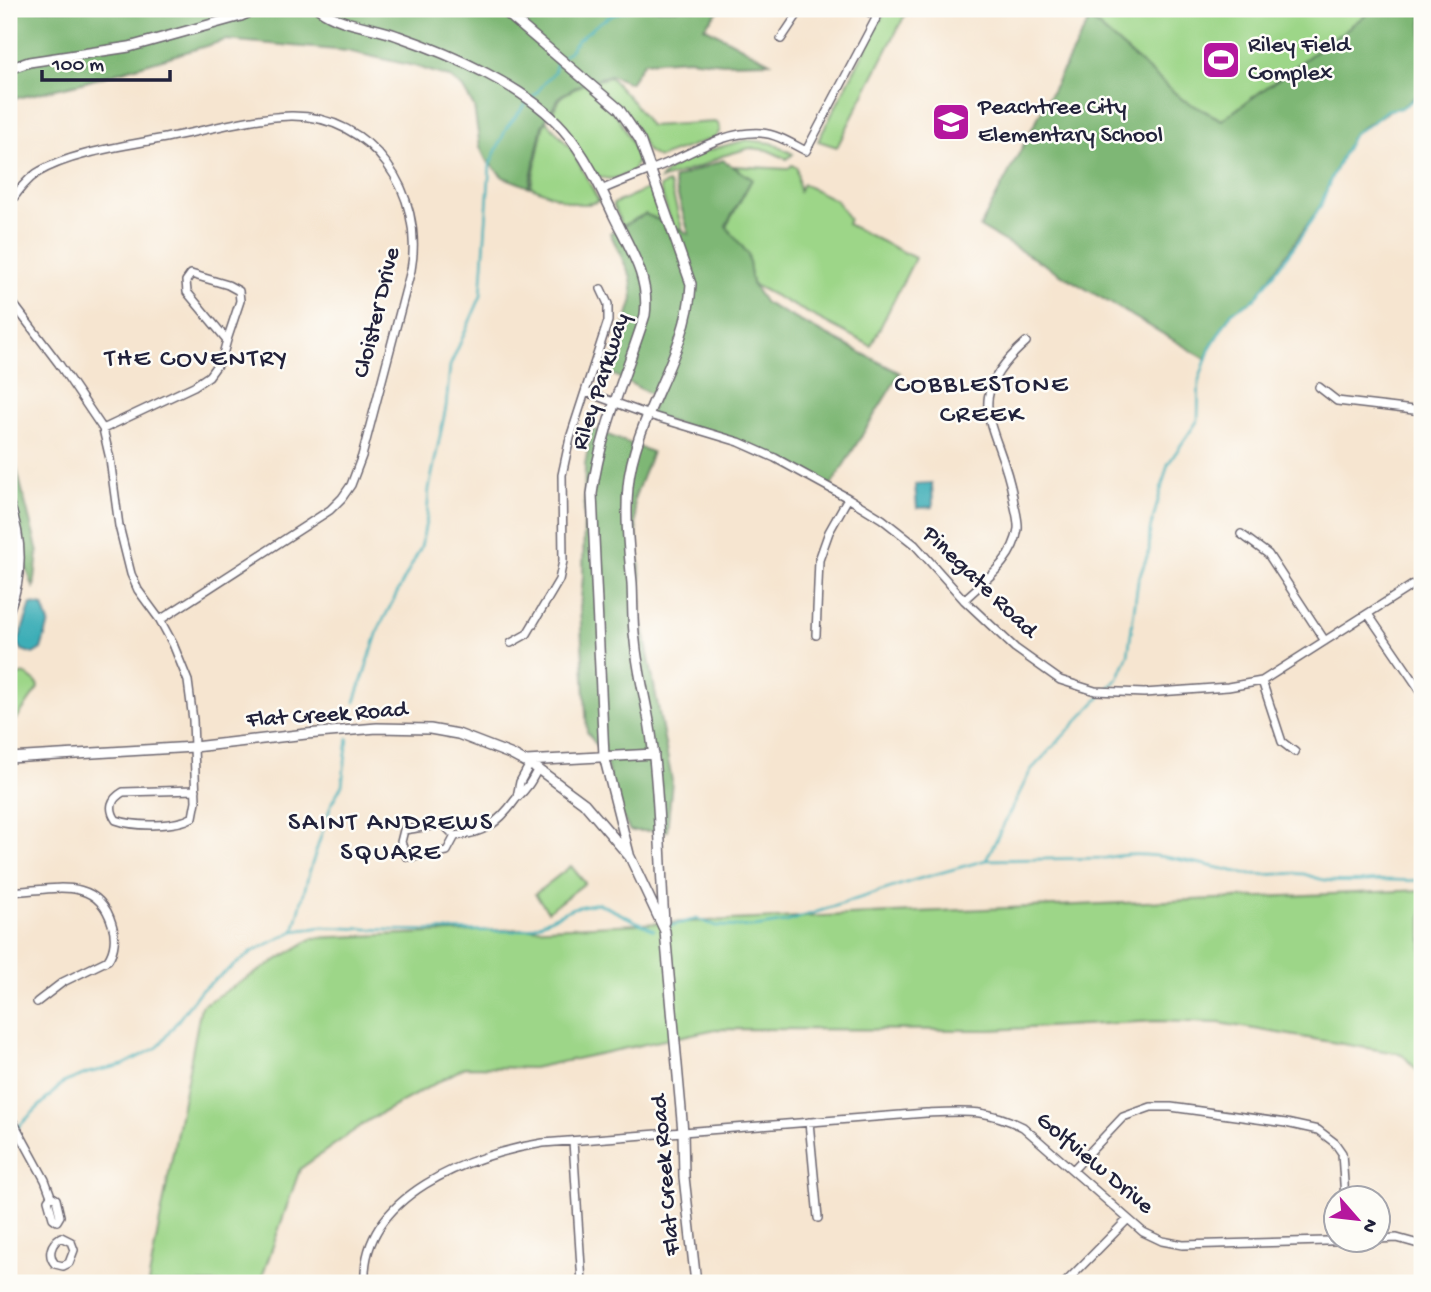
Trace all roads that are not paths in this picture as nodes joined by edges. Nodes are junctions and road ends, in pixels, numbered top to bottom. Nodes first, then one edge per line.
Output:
1 (257, 9) edge
2 (319, 9) edge
3 (502, 9) edge
4 (801, 9) edge
5 (864, 9) edge
6 (881, 9) edge
7 (877, 17) junction
8 (781, 39) dead end
9 (9, 69) edge
10 (650, 169) junction
11 (601, 190) junction
12 (9, 204) edge
13 (601, 289) dead end
14 (9, 298) edge
15 (227, 340) junction
16 (1026, 342) dead end
17 (1319, 387) dead end
18 (586, 392) junction
19 (614, 401) junction
20 (1422, 411) edge
21 (649, 415) junction
22 (103, 429) junction
23 (848, 498) junction
24 (9, 505) edge
25 (1241, 534) dead end
26 (1422, 579) edge
27 (964, 600) junction
28 (9, 608) edge
29 (1368, 614) junction
30 (160, 621) junction
31 (816, 635) dead end
32 (1325, 641) junction
33 (511, 643) dead end
34 (1262, 681) junction
35 (1422, 693) edge
36 (194, 747) junction
37 (1295, 752) dead end
38 (654, 754) junction
39 (604, 756) junction
40 (9, 758) edge
41 (531, 765) junction
42 (196, 790) junction
43 (455, 836) junction
44 (630, 857) junction
45 (9, 892) edge
46 (665, 930) junction
47 (37, 1002) dead end
48 (9, 1114) edge
49 (809, 1122) junction
50 (684, 1132) junction
51 (573, 1141) junction
52 (1073, 1170) junction
53 (1344, 1184) edge
54 (818, 1218) dead end
55 (1128, 1219) junction
56 (61, 1237) dead end
57 (1392, 1238) edge
58 (1322, 1241) edge
59 (1422, 1245) edge
60 (365, 1283) edge
61 (582, 1283) edge
62 (696, 1283) edge
63 (1065, 1283) edge

1 - 9 street
2 - 11 street, Riley Parkway
3 - 10 street
4 - 8 street
5 - 7 street
6 - 7 street
7 - 10 street
10 - 11 street
10 - 21 street
11 - 19 street, Riley Parkway
12 - 30 street, Cloister Drive
13 - 18 street
14 - 22 street
15 - 15 street
15 - 22 street
16 - 27 street
17 - 20 street
18 - 19 street, Pinegate Road
18 - 33 street
19 - 21 street, Pinegate Road
19 - 39 street, Riley Parkway
21 - 23 street, Pinegate Road
21 - 38 street
22 - 30 street
23 - 27 street, Pinegate Road
23 - 31 street
24 - 28 street
25 - 32 street
26 - 29 street, Pinegate Road
27 - 34 street, Pinegate Road
29 - 32 street, Pinegate Road
29 - 35 street
30 - 36 street
32 - 34 street, Pinegate Road
34 - 37 street
36 - 40 street, Flat Creek Road
36 - 41 street, Flat Creek Road
36 - 42 street
38 - 39 street
38 - 46 street
39 - 41 street
39 - 44 street, Riley Parkway
41 - 43 street
41 - 44 street, Flat Creek Road
42 - 42 street
43 - 43 street
44 - 46 street, Flat Creek Road
45 - 47 street
46 - 50 street, Flat Creek Road
48 - 56 street
49 - 50 street, Golfview Drive
49 - 52 street, Golfview Drive
49 - 54 street
50 - 51 street, Golfview Drive
50 - 62 street, Flat Creek Road
51 - 60 street, Golfview Drive
51 - 61 street
52 - 53 street
52 - 55 street, Golfview Drive
55 - 58 street, Golfview Drive
55 - 63 street
57 - 59 street

